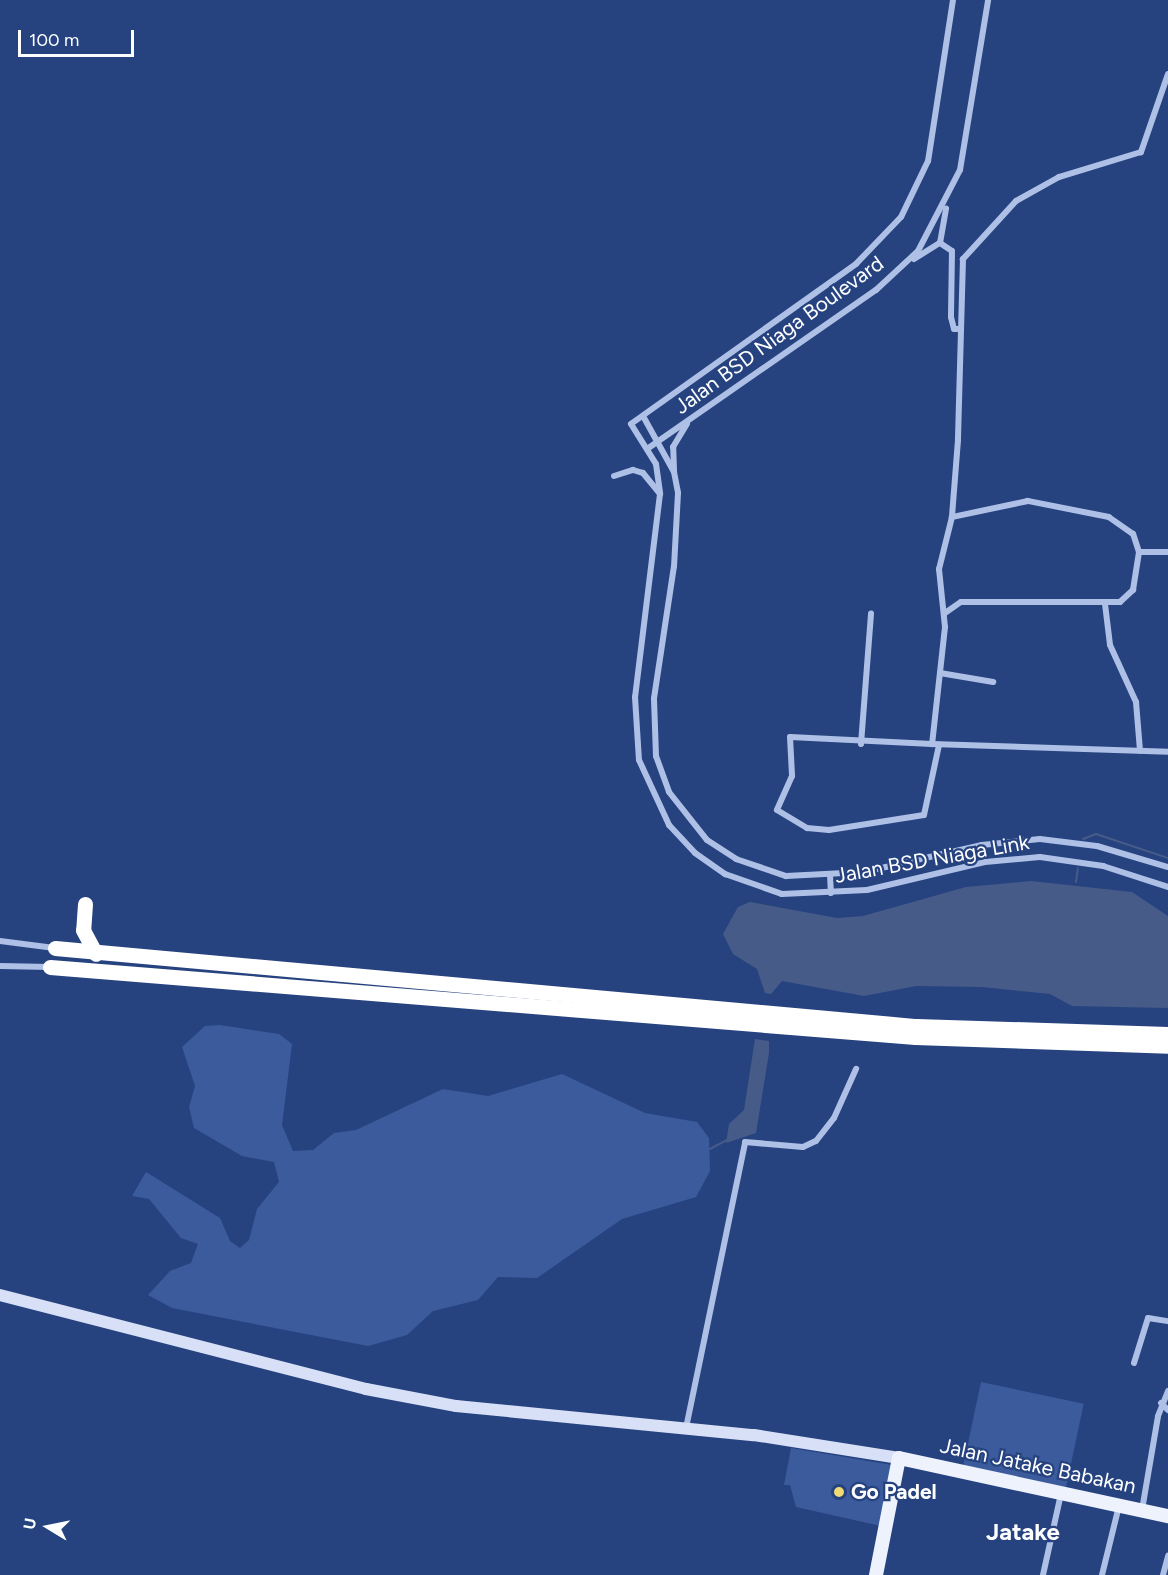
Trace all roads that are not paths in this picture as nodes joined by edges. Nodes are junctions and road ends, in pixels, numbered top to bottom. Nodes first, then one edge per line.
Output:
1 (953, 0) edge
2 (988, 0) edge
3 (1168, 74) edge
4 (946, 205) junction
5 (940, 243) junction
6 (903, 265) junction
7 (960, 328) junction
8 (643, 416) junction
9 (691, 418) junction
10 (631, 424) joint
11 (658, 442) junction
12 (647, 449) junction
13 (674, 472) junction
14 (614, 476) dead end
15 (660, 494) junction
16 (952, 517) junction
17 (1139, 552) junction
18 (1168, 552) edge
19 (1105, 604) junction
20 (871, 613) dead end
21 (944, 616) junction
22 (940, 673) junction
23 (993, 682) dead end
24 (861, 744) junction
25 (935, 745) junction
26 (1140, 752) junction
27 (1168, 752) edge
28 (1168, 867) edge
29 (830, 875) junction
30 (1168, 887) edge
31 (831, 893) junction
32 (85, 904) dead end
33 (0, 940) edge
34 (55, 948) joint
35 (96, 954) junction
36 (0, 966) edge
37 (50, 968) joint
38 (1168, 1034) edge
39 (1168, 1046) edge
40 (856, 1068) dead end
41 (0, 1295) edge
42 (1168, 1321) edge
43 (1134, 1363) dead end
44 (1168, 1391) edge
45 (1161, 1403) junction
46 (1168, 1410) edge
47 (686, 1429) junction
48 (899, 1458) junction
49 (1061, 1493) junction
50 (1119, 1505) junction
51 (1142, 1510) junction
52 (1168, 1516) edge
53 (1168, 1556) edge
54 (876, 1575) edge
55 (1043, 1575) edge
56 (1102, 1575) edge
57 (1163, 1575) edge

1 - 8 street, Jalan BSD Niaga Boulevard
2 - 4 street, Jalan BSD Niaga Boulevard
3 - 7 street
4 - 5 street
4 - 6 street, Jalan BSD Niaga Boulevard
5 - 6 street
5 - 7 street
6 - 9 street, Jalan BSD Niaga Boulevard
7 - 16 street
8 - 10 street, Jalan BSD Niaga Boulevard
8 - 11 street, Jalan BSD Niaga Link
9 - 11 street, Jalan BSD Niaga Boulevard
9 - 13 street
10 - 12 street, Jalan BSD Niaga Link
11 - 12 street, Jalan BSD Niaga Boulevard
11 - 13 street, Jalan BSD Niaga Link
12 - 15 street, Jalan BSD Niaga Link
13 - 29 street, Jalan BSD Niaga Link
14 - 15 street
15 - 31 street, Jalan BSD Niaga Link
16 - 17 street
16 - 21 street
17 - 18 street
17 - 19 street
19 - 21 street
19 - 26 street
20 - 24 street
21 - 22 street
22 - 23 street
22 - 25 street
24 - 25 street
24 - 25 street
25 - 26 street
26 - 27 street
28 - 29 street, Jalan BSD Niaga Link
29 - 31 street
30 - 31 street, Jalan BSD Niaga Link
32 - 35 highway
33 - 34 street
34 - 35 highway
35 - 38 highway
36 - 37 street
37 - 39 highway
40 - 47 street
41 - 47 main road
42 - 43 street
44 - 45 street
45 - 46 street
45 - 51 street
47 - 48 main road
48 - 49 main road, Jalan Jatake Babakan
48 - 54 main road
49 - 50 main road, Jalan Jatake Babakan
49 - 55 street
50 - 51 main road, Jalan Jatake Babakan
50 - 56 street
51 - 52 main road, Jalan Jatake Babakan
53 - 57 street

